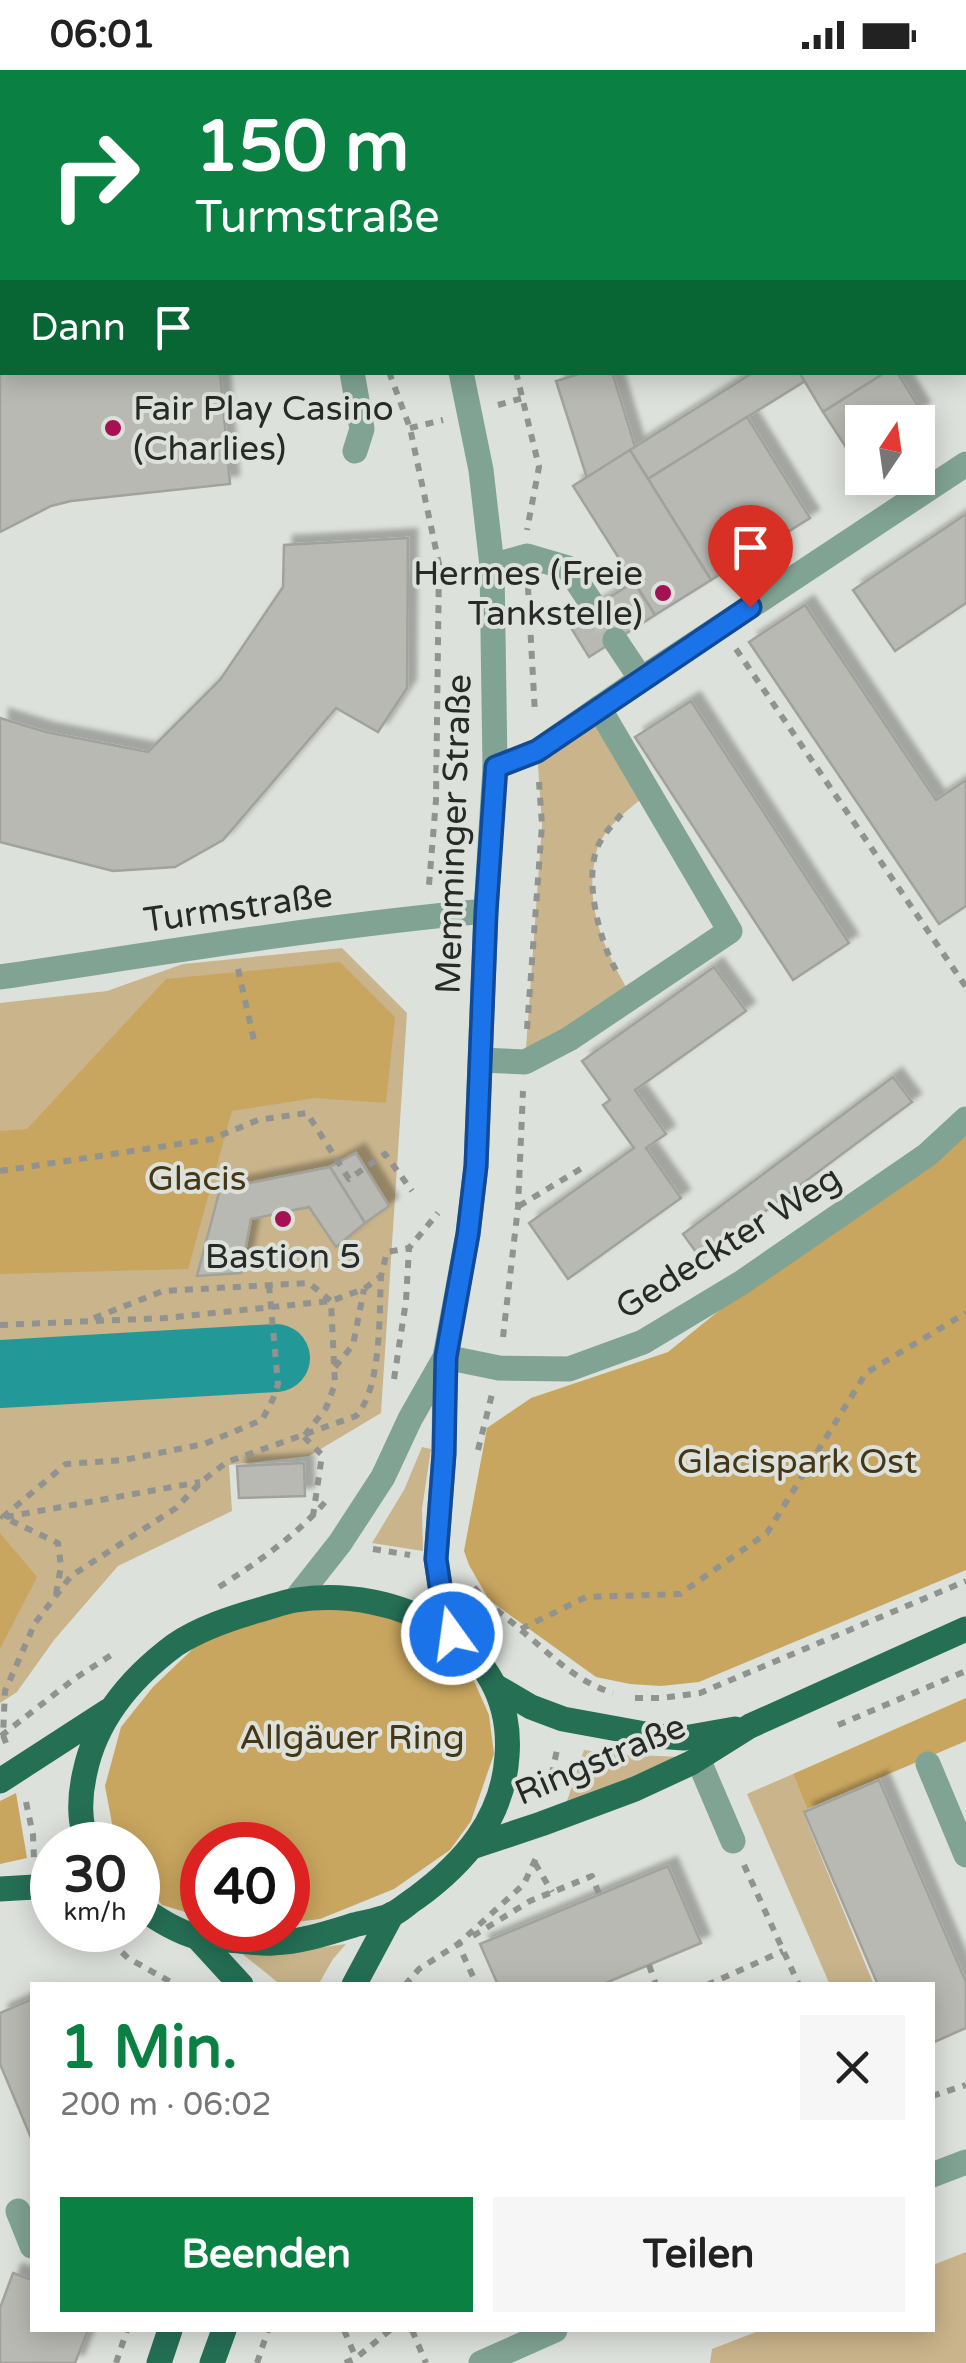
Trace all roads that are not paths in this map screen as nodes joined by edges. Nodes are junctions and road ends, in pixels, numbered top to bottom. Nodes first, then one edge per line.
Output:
1 (353, 375) edge
2 (462, 375) edge
3 (355, 452) dead end
4 (966, 464) edge
5 (492, 566) junction
6 (594, 607) tunnel mouth
7 (615, 640) tunnel mouth
8 (640, 679) junction
9 (599, 708) junction
10 (496, 767) junction
11 (486, 912) junction
12 (0, 977) edge
13 (481, 1060) junction
14 (966, 1119) edge
15 (446, 1357) junction
16 (295, 1600) junction
17 (966, 1630) edge
18 (452, 1634) junction
19 (495, 1686) junction
20 (108, 1712) junction
21 (750, 1726) junction
22 (698, 1758) junction
23 (928, 1764) dead end
24 (9, 1775) edge
25 (84, 1822) edge
26 (733, 1842) road end
27 (472, 1847) junction
28 (966, 1855) edge
29 (30, 1887) edge
30 (0, 1890) edge
31 (392, 1914) junction
32 (310, 1938) edge
33 (211, 1952) edge
34 (238, 1982) edge
35 (356, 1982) edge
36 (966, 2162) edge
37 (935, 2174) edge
38 (18, 2211) dead end
39 (30, 2241) edge
40 (169, 2332) edge
41 (223, 2332) edge
42 (551, 2332) edge
43 (214, 2362) edge
44 (159, 2363) edge
45 (481, 2363) edge

1 - 3 street
2 - 5 street, Memminger Straße
4 - 8 street
5 - 6 street
5 - 10 street, Memminger Straße
7 - 8 street
8 - 9 street
9 - 10 street
9 - 13 street
10 - 11 street, Memminger Straße
11 - 12 street, Turmstraße
11 - 13 street, Memminger Straße
13 - 15 street, Memminger Straße
14 - 15 street, Gedeckter Weg
15 - 16 street, Memminger Straße
15 - 18 street, Memminger Straße
16 - 18 main road
16 - 20 main road
17 - 21 main road, Ringstraße
18 - 19 main road
19 - 21 main road, Ringstraße
19 - 27 main road
20 - 24 main road
20 - 25 main road
21 - 22 main road, Ringstraße
22 - 26 street
22 - 27 main road, Ringstraße
23 - 28 street
27 - 31 main road
29 - 30 main road
31 - 32 main road
31 - 35 main road
33 - 34 main road
36 - 37 street
38 - 39 street
40 - 44 main road
41 - 43 main road
42 - 45 street

